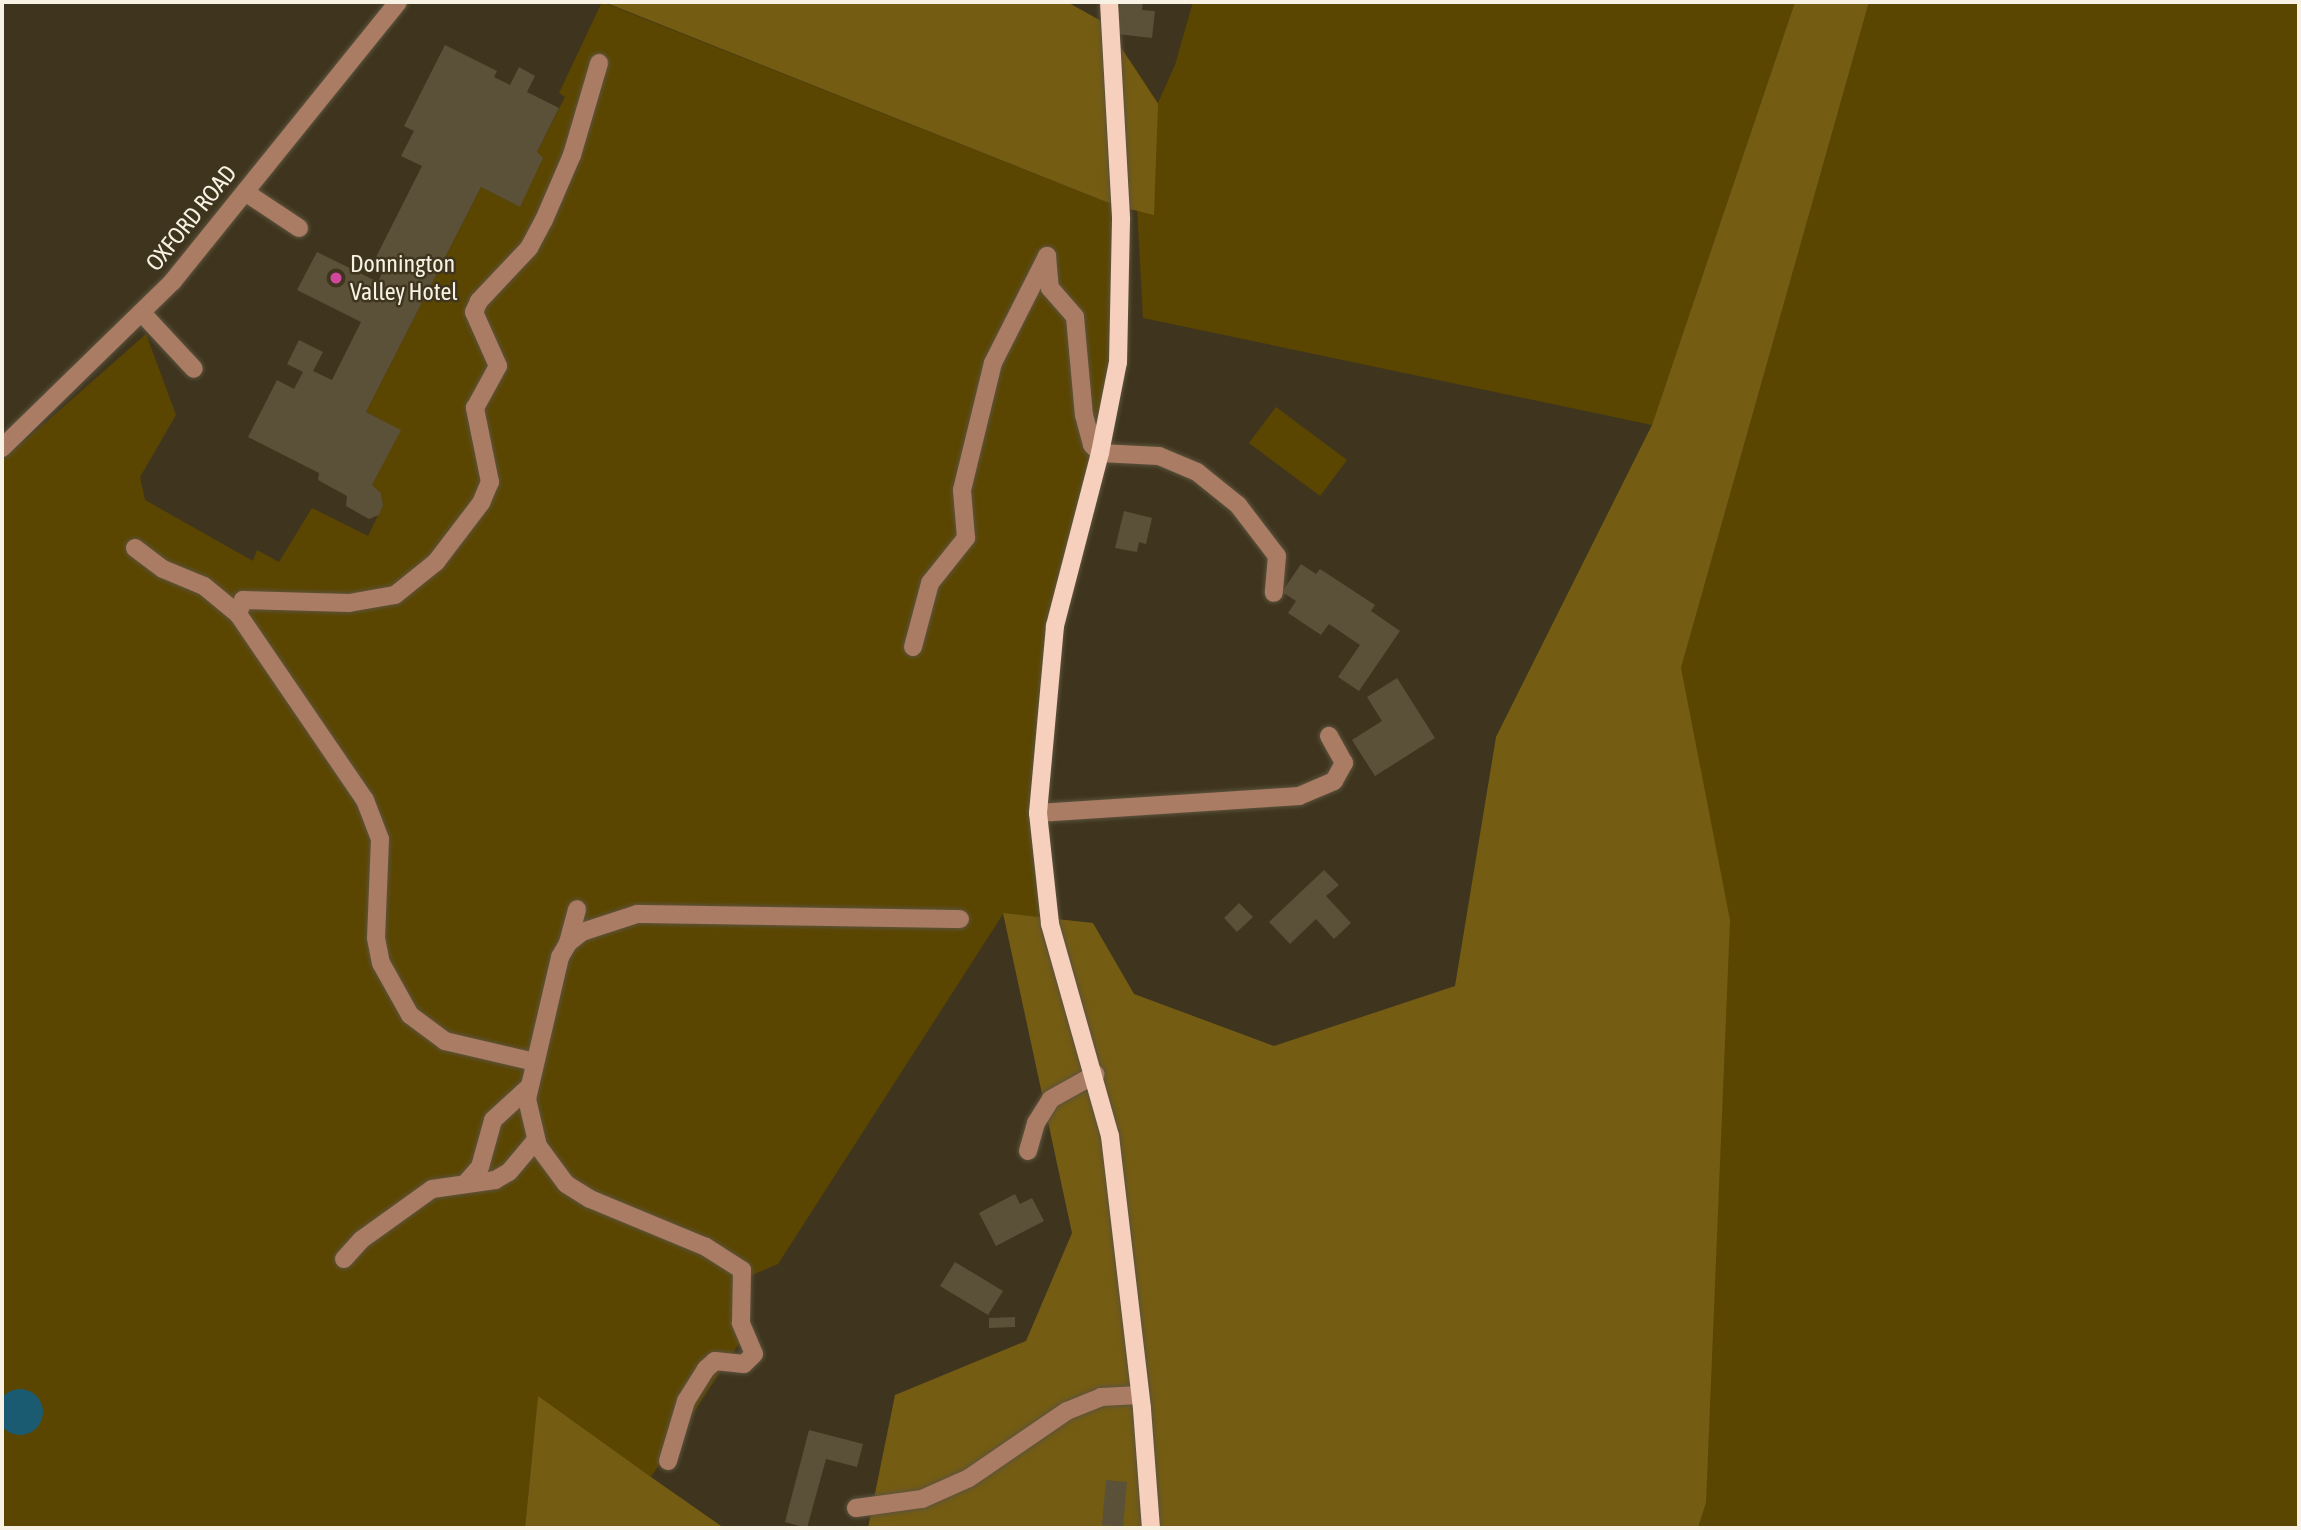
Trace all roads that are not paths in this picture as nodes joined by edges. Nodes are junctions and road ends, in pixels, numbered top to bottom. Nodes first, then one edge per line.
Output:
1 (398, 2) edge
2 (1109, 2) edge
3 (599, 63) dead end
4 (245, 192) junction
5 (299, 228) dead end
6 (142, 313) junction
7 (194, 369) dead end
8 (2, 448) edge
9 (1100, 453) junction
10 (135, 548) dead end
11 (1274, 593) dead end
12 (238, 614) junction
13 (912, 647) dead end
14 (1329, 736) dead end
15 (1038, 813) junction
16 (577, 909) dead end
17 (960, 919) dead end
18 (568, 943) junction
19 (535, 1062) junction
20 (1096, 1074) junction
21 (529, 1087) junction
22 (536, 1140) junction
23 (1028, 1152) dead end
24 (466, 1183) junction
25 (344, 1259) dead end
26 (1140, 1395) junction
27 (668, 1461) dead end
28 (856, 1508) dead end
29 (1151, 1528) edge

1 - 4 street, OXFORD ROAD
2 - 9 main road
3 - 12 street
4 - 5 street
4 - 6 street, OXFORD ROAD
6 - 7 street
6 - 8 street, OXFORD ROAD
9 - 11 street
9 - 13 street
9 - 15 main road
10 - 12 street
12 - 19 street
14 - 15 street
15 - 20 main road
16 - 18 street
17 - 18 street
18 - 19 street
19 - 21 street
20 - 23 street
20 - 26 main road
21 - 22 street
21 - 24 street
22 - 24 street
22 - 27 street
24 - 25 street
26 - 28 street
26 - 29 main road

